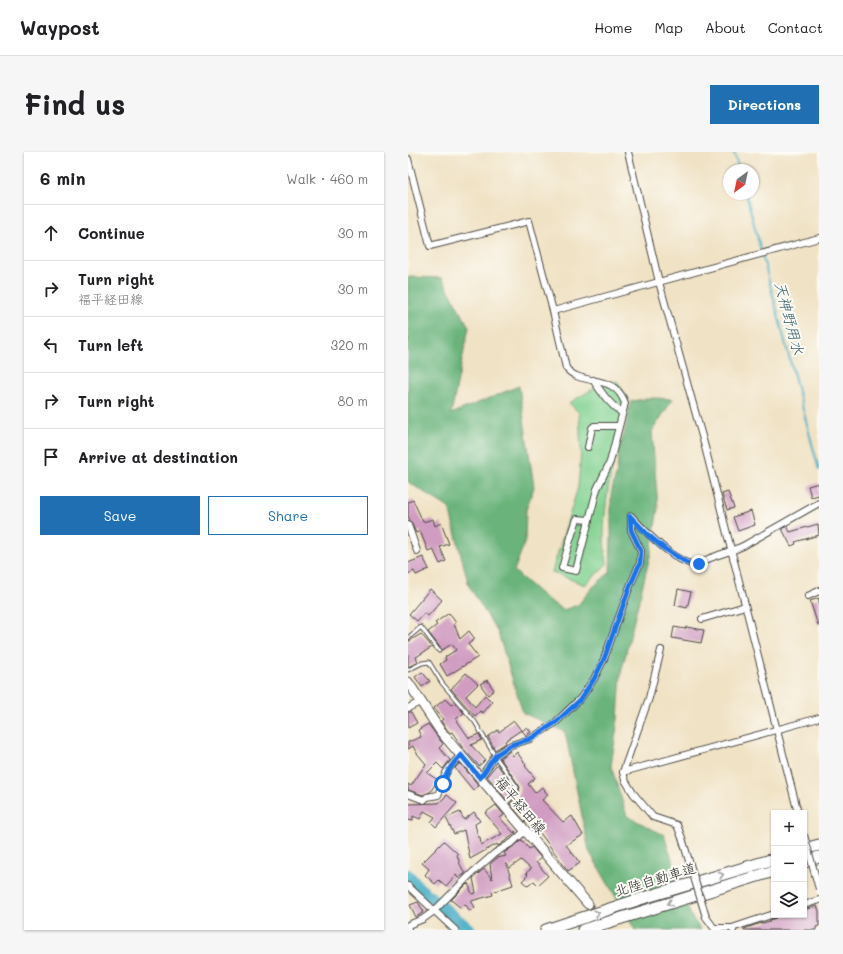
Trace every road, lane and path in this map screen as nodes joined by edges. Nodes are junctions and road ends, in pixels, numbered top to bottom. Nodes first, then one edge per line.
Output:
1 (628, 152) edge
2 (408, 159) edge
3 (819, 238) edge
4 (659, 282) junction
5 (553, 310) junction
6 (593, 380) junction
7 (622, 413) junction
8 (618, 426) junction
9 (588, 447) dead end
10 (819, 503) edge
11 (589, 520) junction
12 (408, 525) edge
13 (417, 551) dead end
14 (731, 552) junction
15 (819, 591) edge
16 (808, 596) dead end
17 (745, 606) junction
18 (702, 619) dead end
19 (408, 638) edge
20 (661, 650) dead end
21 (439, 651) dead end
22 (408, 670) edge
23 (408, 682) edge
24 (420, 702) junction
25 (408, 708) edge
26 (819, 718) edge
27 (777, 729) junction
28 (461, 755) junction
29 (494, 756) junction
30 (623, 772) junction
31 (480, 778) junction
32 (408, 794) edge
33 (503, 805) junction
34 (797, 810) edge
35 (525, 831) junction
36 (819, 845) edge
37 (807, 846) edge
38 (807, 849) edge
39 (819, 857) edge
40 (771, 860) edge
41 (807, 861) edge
42 (771, 872) edge
43 (408, 886) edge
44 (819, 889) edge
45 (819, 900) edge
46 (588, 904) tunnel mouth
47 (807, 904) edge
48 (434, 911) junction
49 (771, 915) edge
50 (408, 925) edge
51 (733, 929) edge
52 (455, 930) edge
53 (546, 930) edge
54 (583, 930) edge

1 - 4 street
2 - 5 street
3 - 4 street
4 - 5 street
4 - 14 street
5 - 6 street
6 - 7 street
6 - 7 street
7 - 8 street
8 - 9 street
8 - 11 street
10 - 14 street
11 - 11 street
12 - 13 street
14 - 17 street
14 - 29 street
15 - 16 street
17 - 18 street
17 - 27 street
19 - 21 lane
20 - 30 street
22 - 29 lane
23 - 24 main road, 福平経田線
24 - 25 street
24 - 28 main road, 福平経田線
26 - 27 street
27 - 30 street
27 - 34 street
28 - 31 main road, 福平経田線
28 - 32 street
29 - 31 street
29 - 33 lane
30 - 51 street, bridge
31 - 33 main road, 福平経田線
33 - 35 main road, 福平経田線
35 - 46 main road, 福平経田線
35 - 48 street
36 - 38 highway
37 - 44 street, bridge
39 - 41 highway
53 -> 40 highway, 北陸自動車道
42 -> 54 highway, 北陸自動車道
43 - 48 street
45 - 47 street
48 - 50 street
48 - 52 street
49 - 51 street

